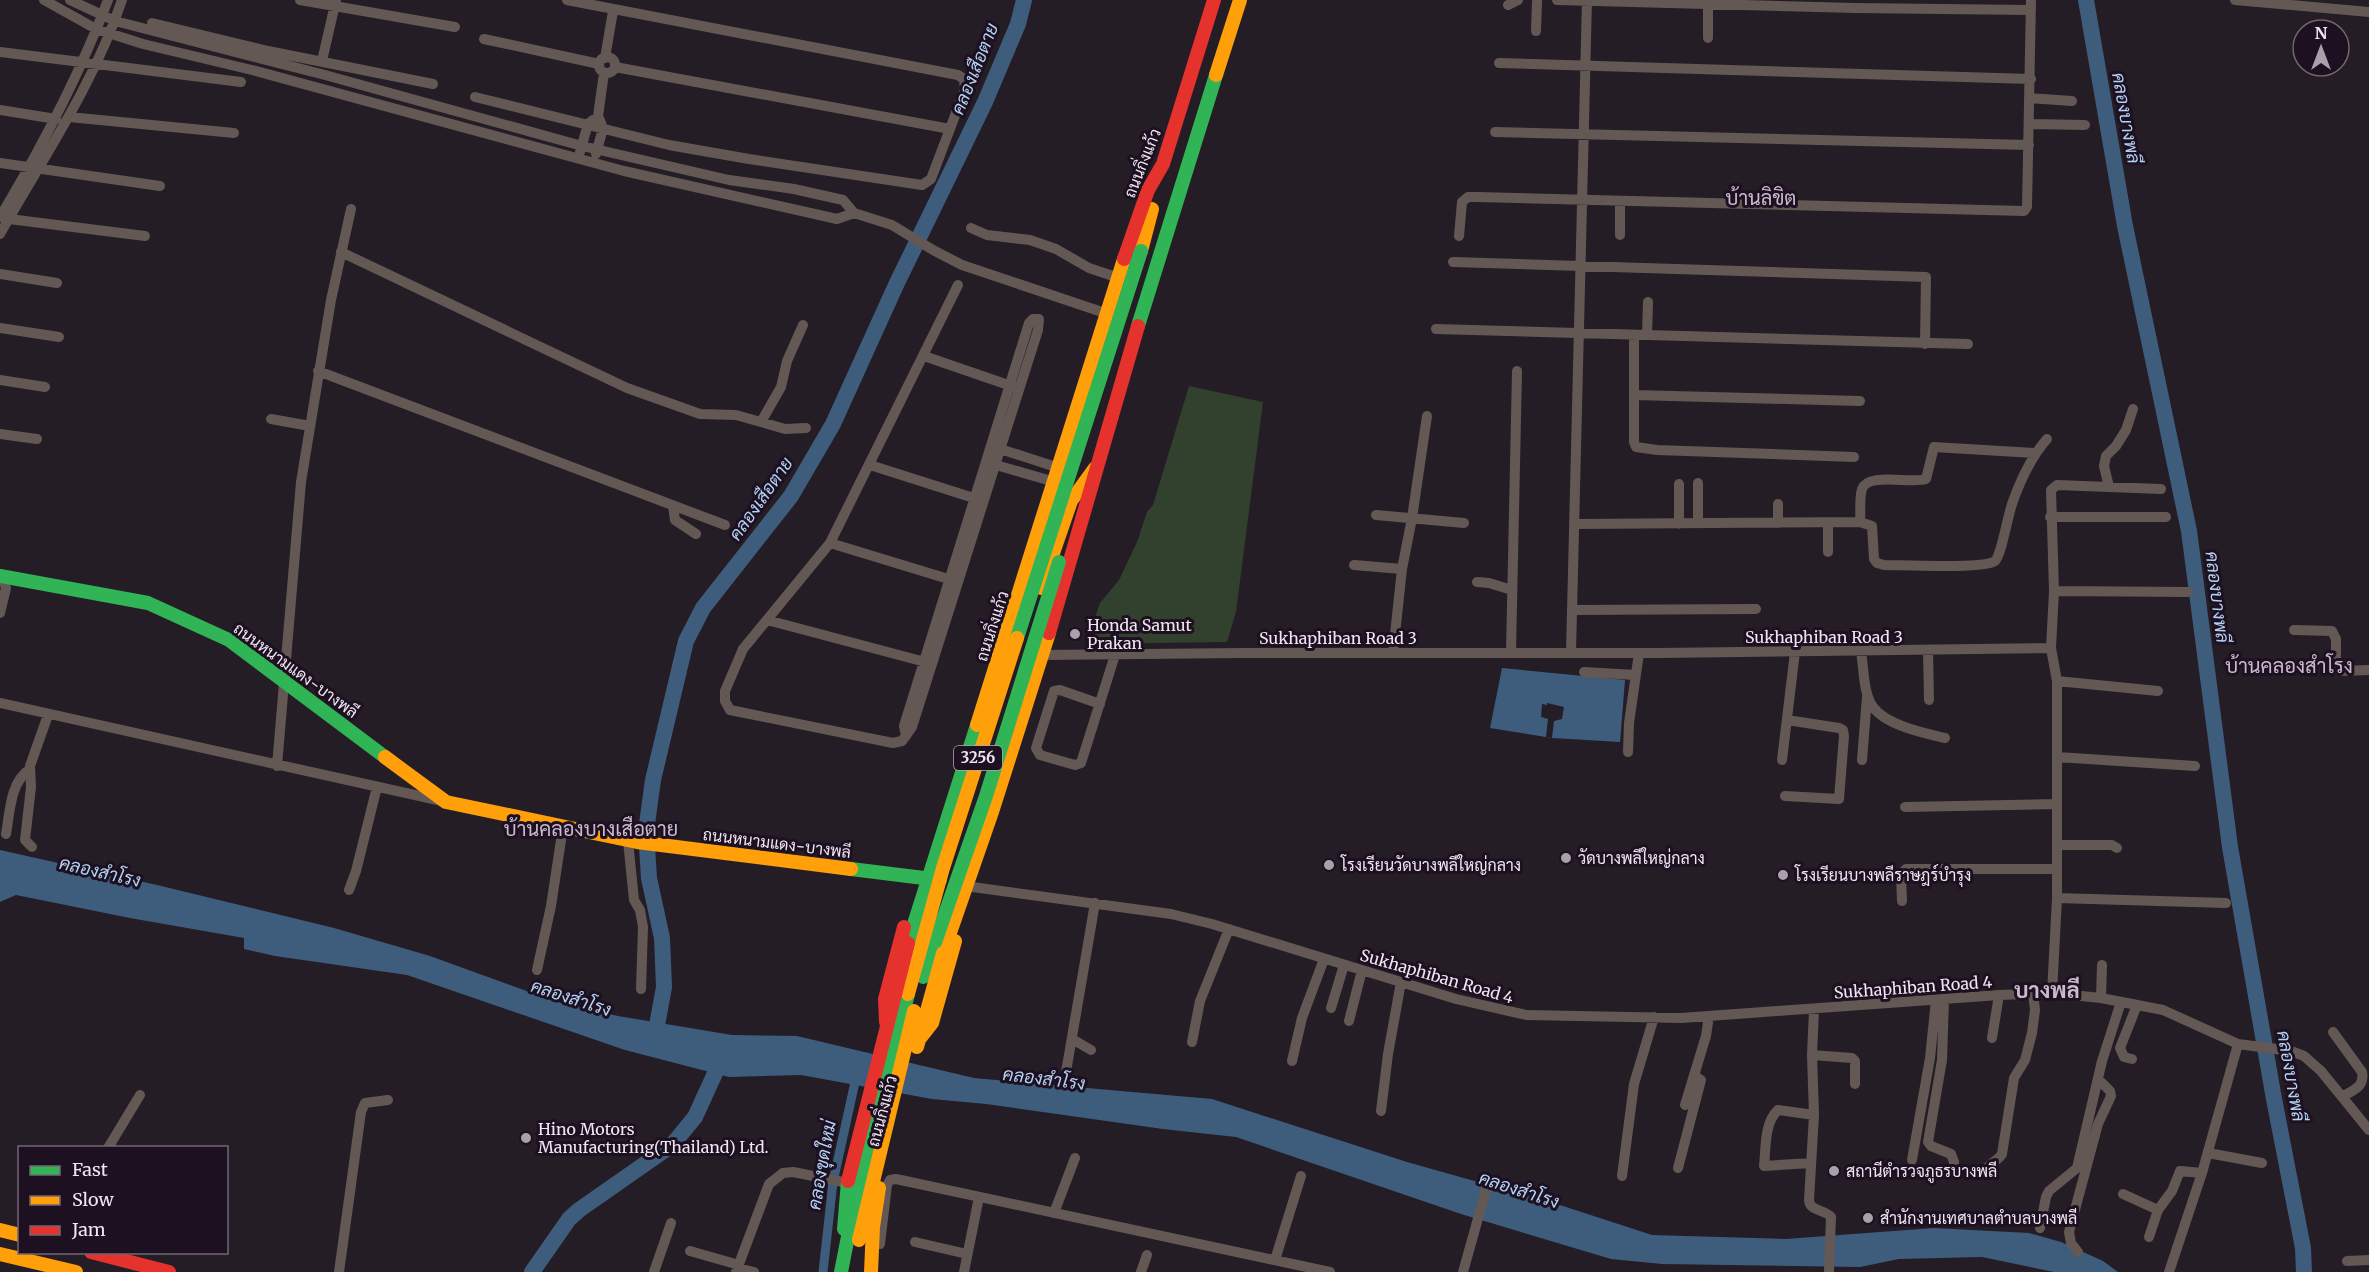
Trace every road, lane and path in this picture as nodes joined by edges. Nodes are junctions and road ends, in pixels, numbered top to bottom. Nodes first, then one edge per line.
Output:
1 (44, 0) edge
2 (70, 0) edge
3 (108, 0) edge
4 (122, 0) edge
5 (300, 0) edge
6 (567, 0) edge
7 (1214, 0) edge
8 (1240, 0) edge
9 (1518, 0) edge
10 (1537, 0) edge
11 (1557, 0) edge
12 (2235, 0) edge
13 (1587, 1) edge
14 (336, 3) edge
15 (1508, 5) dead end
16 (1708, 5) junction
17 (2031, 5) edge
18 (613, 11) junction
19 (2369, 12) edge
20 (102, 16) junction
21 (115, 21) junction
22 (152, 23) dead end
23 (455, 27) dead end
24 (96, 28) junction
25 (1536, 31) dead end
26 (110, 33) junction
27 (1708, 38) dead end
28 (484, 39) dead end
29 (0, 52) edge
30 (322, 62) junction
31 (83, 63) junction
32 (1499, 63) dead end
33 (95, 65) junction
34 (603, 65) junction
35 (1585, 67) junction
36 (325, 75) junction
37 (2031, 79) junction
38 (241, 82) dead end
39 (433, 84) dead end
40 (321, 88) junction
41 (475, 96) dead end
42 (2030, 98) junction
43 (2072, 101) dead end
44 (0, 110) edge
45 (598, 116) junction
46 (69, 117) junction
47 (56, 118) junction
48 (588, 124) junction
49 (2029, 124) junction
50 (2085, 125) dead end
51 (603, 128) junction
52 (950, 129) junction
53 (1496, 132) dead end
54 (234, 133) dead end
55 (1584, 134) junction
56 (582, 146) junction
57 (2028, 146) junction
58 (598, 150) junction
59 (579, 158) junction
60 (594, 162) junction
61 (0, 163) edge
62 (35, 168) junction
63 (1159, 174) junction
64 (160, 186) dead end
65 (783, 188) junction
66 (1582, 200) junction
67 (1620, 201) junction
68 (778, 205) junction
69 (351, 209) dead end
70 (854, 213) junction
71 (2, 217) edge
72 (971, 228) dead end
73 (0, 234) edge
74 (1620, 235) dead end
75 (146, 236) dead end
76 (1459, 236) dead end
77 (341, 252) junction
78 (1453, 262) dead end
79 (1581, 265) junction
80 (0, 274) edge
81 (1119, 278) junction
82 (57, 283) dead end
83 (958, 285) dead end
84 (1648, 302) dead end
85 (1108, 314) junction
86 (803, 325) dead end
87 (0, 328) edge
88 (1436, 329) dead end
89 (1579, 333) junction
90 (1634, 335) junction
91 (1647, 336) junction
92 (59, 337) dead end
93 (1925, 344) junction
94 (1968, 344) dead end
95 (924, 356) junction
96 (318, 371) junction
97 (1517, 371) dead end
98 (0, 380) edge
99 (45, 387) dead end
100 (1015, 387) junction
101 (1634, 395) junction
102 (1860, 401) dead end
103 (2133, 409) dead end
104 (1427, 416) dead end
105 (271, 419) dead end
106 (761, 422) junction
107 (310, 426) junction
108 (806, 428) dead end
109 (0, 434) edge
110 (37, 439) dead end
111 (2047, 439) dead end
112 (995, 448) junction
113 (2035, 453) junction
114 (1019, 456) junction
115 (1854, 457) dead end
116 (991, 463) junction
117 (1099, 464) junction
118 (870, 465) junction
119 (1059, 468) junction
120 (1014, 469) junction
121 (1085, 480) junction
122 (1055, 482) junction
123 (1698, 483) dead end
124 (1679, 484) dead end
125 (2109, 487) junction
126 (2161, 489) dead end
127 (979, 500) junction
128 (1778, 504) dead end
129 (673, 507) junction
130 (1376, 515) dead end
131 (2050, 517) junction
132 (2166, 517) dead end
133 (1412, 518) junction
134 (1860, 522) junction
135 (1464, 523) dead end
136 (1778, 523) junction
137 (1828, 523) junction
138 (1575, 524) junction
139 (1679, 524) junction
140 (1698, 524) junction
141 (725, 525) dead end
142 (696, 534) dead end
143 (830, 543) junction
144 (1828, 552) dead end
145 (1354, 565) dead end
146 (1402, 569) junction
147 (1, 577) edge
148 (953, 581) junction
149 (1477, 582) dead end
150 (1512, 590) junction
151 (2054, 591) junction
152 (2188, 592) dead end
153 (1756, 609) dead end
154 (1572, 610) junction
155 (0, 613) edge
156 (767, 620) junction
157 (2294, 630) dead end
158 (2051, 648) junction
159 (1929, 651) junction
160 (1511, 652) junction
161 (1571, 652) junction
162 (1795, 652) junction
163 (1861, 652) junction
164 (1393, 653) junction
165 (1639, 653) junction
166 (1042, 655) junction
167 (1115, 655) junction
168 (928, 663) junction
169 (2369, 670) edge
170 (1584, 672) dead end
171 (1635, 675) junction
172 (285, 680) junction
173 (2057, 681) junction
174 (1867, 691) junction
175 (2158, 691) dead end
176 (1929, 700) dead end
177 (0, 703) edge
178 (1100, 704) junction
179 (48, 715) junction
180 (1787, 720) junction
181 (1944, 738) dead end
182 (1628, 752) dead end
183 (2057, 757) junction
184 (1782, 760) dead end
185 (1862, 760) dead end
186 (277, 766) junction
187 (2195, 766) dead end
188 (30, 769) junction
189 (376, 787) junction
190 (1785, 796) dead end
191 (446, 802) junction
192 (2057, 804) junction
193 (1905, 807) dead end
194 (563, 827) junction
195 (6, 834) dead end
196 (633, 842) junction
197 (2057, 844) junction
198 (32, 847) dead end
199 (2117, 848) dead end
200 (2057, 868) junction
201 (927, 879) junction
202 (946, 880) junction
203 (966, 886) junction
204 (349, 890) dead end
205 (921, 896) junction
206 (2057, 898) junction
207 (1902, 901) dead end
208 (960, 902) junction
209 (1095, 903) junction
210 (2226, 903) dead end
211 (1229, 930) junction
212 (947, 937) junction
213 (1324, 959) junction
214 (1344, 965) junction
215 (2102, 965) dead end
216 (537, 970) dead end
217 (1362, 970) junction
218 (1401, 982) junction
219 (641, 989) dead end
220 (2033, 993) junction
221 (2052, 993) junction
222 (1999, 995) junction
223 (2101, 998) junction
224 (1940, 999) junction
225 (2121, 1002) junction
226 (2137, 1005) junction
227 (1331, 1008) dead end
228 (1814, 1010) junction
229 (1709, 1016) junction
230 (1654, 1017) junction
231 (1349, 1021) dead end
232 (2333, 1032) dead end
233 (1992, 1038) dead end
234 (1072, 1039) junction
235 (1192, 1042) dead end
236 (2238, 1044) junction
237 (1090, 1050) dead end
238 (1812, 1055) junction
239 (2132, 1059) dead end
240 (1292, 1061) dead end
241 (1066, 1072) dead end
242 (1694, 1075) junction
243 (2098, 1079) junction
244 (1855, 1084) dead end
245 (140, 1095) dead end
246 (2342, 1097) junction
247 (388, 1100) dead end
248 (1685, 1105) dead end
249 (1381, 1111) dead end
250 (1814, 1115) junction
251 (2369, 1130) edge
252 (109, 1146) edge
253 (2208, 1153) junction
254 (1075, 1158) dead end
255 (1912, 1160) dead end
256 (1811, 1163) junction
257 (2262, 1163) dead end
258 (1678, 1168) dead end
259 (1984, 1173) dead end
260 (2202, 1173) junction
261 (1954, 1174) dead end
262 (1301, 1176) dead end
263 (1622, 1176) dead end
264 (1489, 1179) dead end
265 (844, 1182) junction
266 (2122, 1194) dead end
267 (978, 1197) junction
268 (2158, 1209) junction
269 (1054, 1213) junction
270 (671, 1222) dead end
271 (2040, 1228) dead end
272 (0, 1230) edge
273 (18, 1234) edge
274 (2149, 1237) dead end
275 (915, 1242) dead end
276 (690, 1251) dead end
277 (2078, 1252) dead end
278 (0, 1254) edge
279 (100, 1254) edge
280 (967, 1254) junction
281 (1147, 1255) dead end
282 (1275, 1260) junction
283 (2369, 1260) edge
284 (2348, 1261) dead end
285 (17, 1265) edge
286 (738, 1268) edge
287 (871, 1269) edge
288 (1830, 1270) edge
289 (76, 1272) edge
290 (169, 1272) edge
291 (339, 1272) edge
292 (654, 1272) edge
293 (754, 1272) edge
294 (841, 1272) edge
295 (846, 1272) edge
296 (852, 1272) edge
297 (964, 1272) edge
298 (1141, 1272) edge
299 (1330, 1272) edge
300 (1463, 1272) edge
301 (2169, 1272) edge

1 - 24 street
2 - 20 street
3 - 20 street
4 - 21 street
5 - 14 street
6 - 18 street
7 - 63 main road, ถนนกิ่งแก้ว / 3256
8 - 117 main road, ถนนกิ่งแก้ว / 3256
9 - 15 street
10 - 25 street
11 - 13 street
12 - 19 street
13 - 16 street
13 - 35 street
14 - 23 street
14 - 30 street
16 - 17 street
16 - 27 street
17 - 37 street
18 - 34 street
18 - 52 street
20 - 21 street
20 - 24 street
21 - 26 street
21 - 36 street
22 - 30 street
24 - 26 street
24 - 31 street
26 - 33 street
26 - 40 street
28 - 34 street
29 - 31 street
30 - 39 street
31 - 33 street
31 - 47 street
32 - 35 street
33 - 38 street
33 - 46 street
34 - 45 street
34 - 52 street
35 - 37 street
35 - 55 street
36 - 40 street
36 - 56 street
37 - 42 street
40 - 59 street
41 - 48 street
42 - 43 street
42 - 49 street
44 - 47 street
45 - 48 street
45 - 51 street
46 - 54 street
46 - 62 street
47 - 62 street
48 - 51 street
48 - 56 street
49 - 50 street
49 - 57 street
51 - 52 street
51 - 58 street
53 - 55 street
55 - 57 street
55 - 66 street
56 - 58 street
56 - 59 street
57 - 67 street
58 - 60 street
58 - 65 street
59 - 60 street
60 - 68 street
61 - 62 street
62 - 64 street
62 - 71 street
63 - 81 main road, ถนนกิ่งแก้ว / 3256
63 - 294 main road, 3256, bridge
65 - 68 street
65 - 70 street
66 - 67 street
66 - 76 street
66 - 79 street
67 - 74 street
68 - 70 street
69 - 77 street
70 - 85 street
71 - 73 street
71 - 75 street
72 - 81 street
77 - 96 street
77 - 106 street
78 - 79 street
79 - 89 street
79 - 93 street
80 - 82 street
81 - 85 main road, ถนนกิ่งแก้ว / 3256
83 - 95 street
84 - 91 street
85 - 119 main road, ถนนกิ่งแก้ว / 3256
86 - 106 street
87 - 92 street
88 - 89 street
89 - 90 street
89 - 138 street
90 - 91 street
90 - 101 street
91 - 93 street
93 - 94 street
95 - 100 street
95 - 118 street
96 - 107 street
96 - 129 street
97 - 150 street
98 - 99 street
100 - 100 street
100 - 112 street
101 - 102 street
101 - 115 street
103 - 125 street
104 - 133 street
105 - 107 street
106 - 108 street
107 - 172 street
109 - 110 street
111 - 113 street
112 - 114 street
112 - 116 street
113 - 134 street
113 - 134 street
114 - 119 street
114 - 120 street
116 - 120 street
116 - 127 street
117 - 121 main road, 3256
117 - 166 main road, ถนนกิ่งแก้ว / 3256
118 - 127 street
118 - 143 street
119 - 122 main road, ถนนกิ่งแก้ว / 3256
120 - 122 street
121 - 202 main road, 3256
121 - 296 main road, 3256, bridge
122 - 201 main road, ถนนกิ่งแก้ว / 3256
123 - 140 street
124 - 139 street
125 - 126 street
125 - 131 street
127 - 148 street
128 - 136 street
129 - 141 street
129 - 142 street
130 - 133 street
131 - 132 street
131 - 151 street
133 - 135 street
133 - 146 street
134 - 137 street
136 - 137 street
136 - 140 street
137 - 144 street
138 - 139 street
138 - 154 street
139 - 140 street
143 - 148 street
143 - 156 street
145 - 146 street
146 - 164 street
147 - 155 street, ถนนหนามแดง-บางพลี
147 - 172 main road, ถนนหนามแดง-บางพลี
148 - 168 street
149 - 150 street
150 - 160 street
151 - 152 street
151 - 158 street
153 - 154 street
154 - 161 street
156 - 168 street
156 - 168 street
157 - 169 street
158 - 159 street, Sukhaphiban Road 3
158 - 173 street
159 - 163 street, Sukhaphiban Road 3
159 - 176 street
160 - 161 street, Sukhaphiban Road 3
160 - 164 street, Sukhaphiban Road 3
161 - 165 street, Sukhaphiban Road 3
162 - 163 street, Sukhaphiban Road 3
162 - 165 street, Sukhaphiban Road 3
162 - 180 street
163 - 174 street
164 - 167 street, Sukhaphiban Road 3
165 - 171 street
166 - 167 street, Sukhaphiban Road 3
166 - 203 main road, ถนนกิ่งแก้ว / 3256
167 - 178 street
170 - 171 street
171 - 182 street
172 - 186 street
172 - 191 main road, ถนนหนามแดง-บางพลี
173 - 175 street
173 - 183 street
174 - 181 street
174 - 185 street
177 - 179 street, ถนนหนามแดง-บางพลี
178 - 178 street
179 - 186 street, ถนนหนามแดง-บางพลี
179 - 188 street
180 - 184 street
180 - 190 street
183 - 187 street
183 - 192 street
186 - 189 street, ถนนหนามแดง-บางพลี
188 - 195 street
188 - 198 street
189 - 191 street, ถนนหนามแดง-บางพลี
189 - 204 street
191 - 194 main road, ถนนหนามแดง-บางพลี
192 - 193 street
192 - 197 street
194 - 196 main road, ถนนหนามแดง-บางพลี
194 - 216 street
196 - 201 main road, ถนนหนามแดง-บางพลี
196 - 219 street
197 - 199 street
197 - 200 street
200 - 206 street
200 - 207 street
201 - 202 main road, ถนนหนามแดง-บางพลี
201 - 205 main road, ถนนกิ่งแก้ว / 3256
202 - 212 main road
203 - 208 main road, ถนนกิ่งแก้ว / 3256
203 - 209 street, Sukhaphiban Road 4
205 - 208 main road
205 - 265 main road, ถนนกิ่งแก้ว / 3256, bridge
206 - 210 street
206 - 221 street
208 - 212 main road, ถนนกิ่งแก้ว / 3256
209 - 211 street, Sukhaphiban Road 4
209 - 234 street
211 - 213 street, Sukhaphiban Road 4
211 - 235 street
212 - 287 main road, ถนนกิ่งแก้ว / 3256, bridge
213 - 214 street, Sukhaphiban Road 4
213 - 240 street
214 - 217 street, Sukhaphiban Road 4
214 - 227 street
215 - 223 street
217 - 218 street, Sukhaphiban Road 4
217 - 231 street
218 - 230 street, Sukhaphiban Road 4
218 - 249 street
220 - 221 street, Sukhaphiban Road 4
220 - 222 street, Sukhaphiban Road 4
220 - 259 street
221 - 223 street
222 - 224 street, Sukhaphiban Road 4
222 - 233 street
223 - 225 street
224 - 228 street, Sukhaphiban Road 4
224 - 255 street
224 - 261 street
225 - 226 street
225 - 243 street
226 - 236 street
226 - 239 street
228 - 229 street, Sukhaphiban Road 4
228 - 238 street
229 - 230 street, Sukhaphiban Road 4
229 - 242 street
230 - 263 street
232 - 246 street
234 - 237 street
234 - 241 street
236 - 246 street
236 - 253 street
238 - 244 street
238 - 250 street
242 - 248 street
242 - 258 street
243 - 271 street
243 - 277 street
245 - 252 street
246 - 251 street
247 - 291 street
250 - 256 street
250 - 256 street
253 - 257 street
253 - 260 street
254 - 269 street
256 - 288 street
260 - 268 street
260 - 301 street
262 - 282 street
264 - 300 street
265 - 286 street
265 - 295 main road, ถนนกิ่งแก้ว / 3256
266 - 268 street
267 - 269 street
267 - 280 street
267 - 287 street
268 - 274 street
269 - 282 street
270 - 292 street
272 - 273 main road
275 - 280 street
276 - 286 street
278 - 285 main road
279 - 290 main road
280 - 297 street
281 - 298 street
282 - 299 street
283 - 284 street
285 - 289 main road
286 - 293 street

